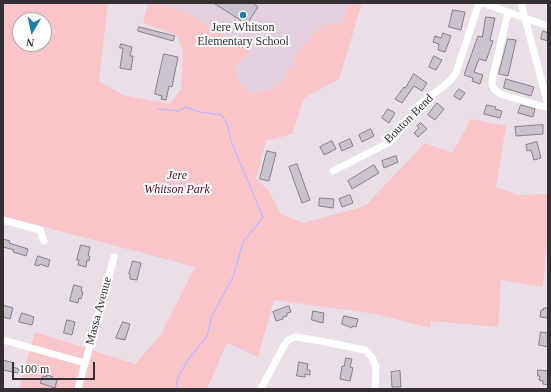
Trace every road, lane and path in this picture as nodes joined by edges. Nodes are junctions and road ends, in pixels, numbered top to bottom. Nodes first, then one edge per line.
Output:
1 (481, 3) edge
2 (521, 3) edge
3 (508, 12) junction
4 (524, 18) junction
5 (548, 26) edge
6 (548, 106) edge
7 (333, 171) dead end
8 (3, 220) edge
9 (44, 241) dead end
10 (114, 257) dead end
11 (3, 340) edge
12 (84, 363) junction
13 (78, 389) edge
14 (262, 389) edge
15 (375, 389) edge

1 - 3 street
1 - 7 street, Bouton Bend
2 - 4 street
3 - 4 street
3 - 6 street
4 - 5 street
4 - 6 street
8 - 9 street
10 - 12 street, Massa Avenue
11 - 12 street
12 - 13 street, Massa Avenue
14 - 15 street

